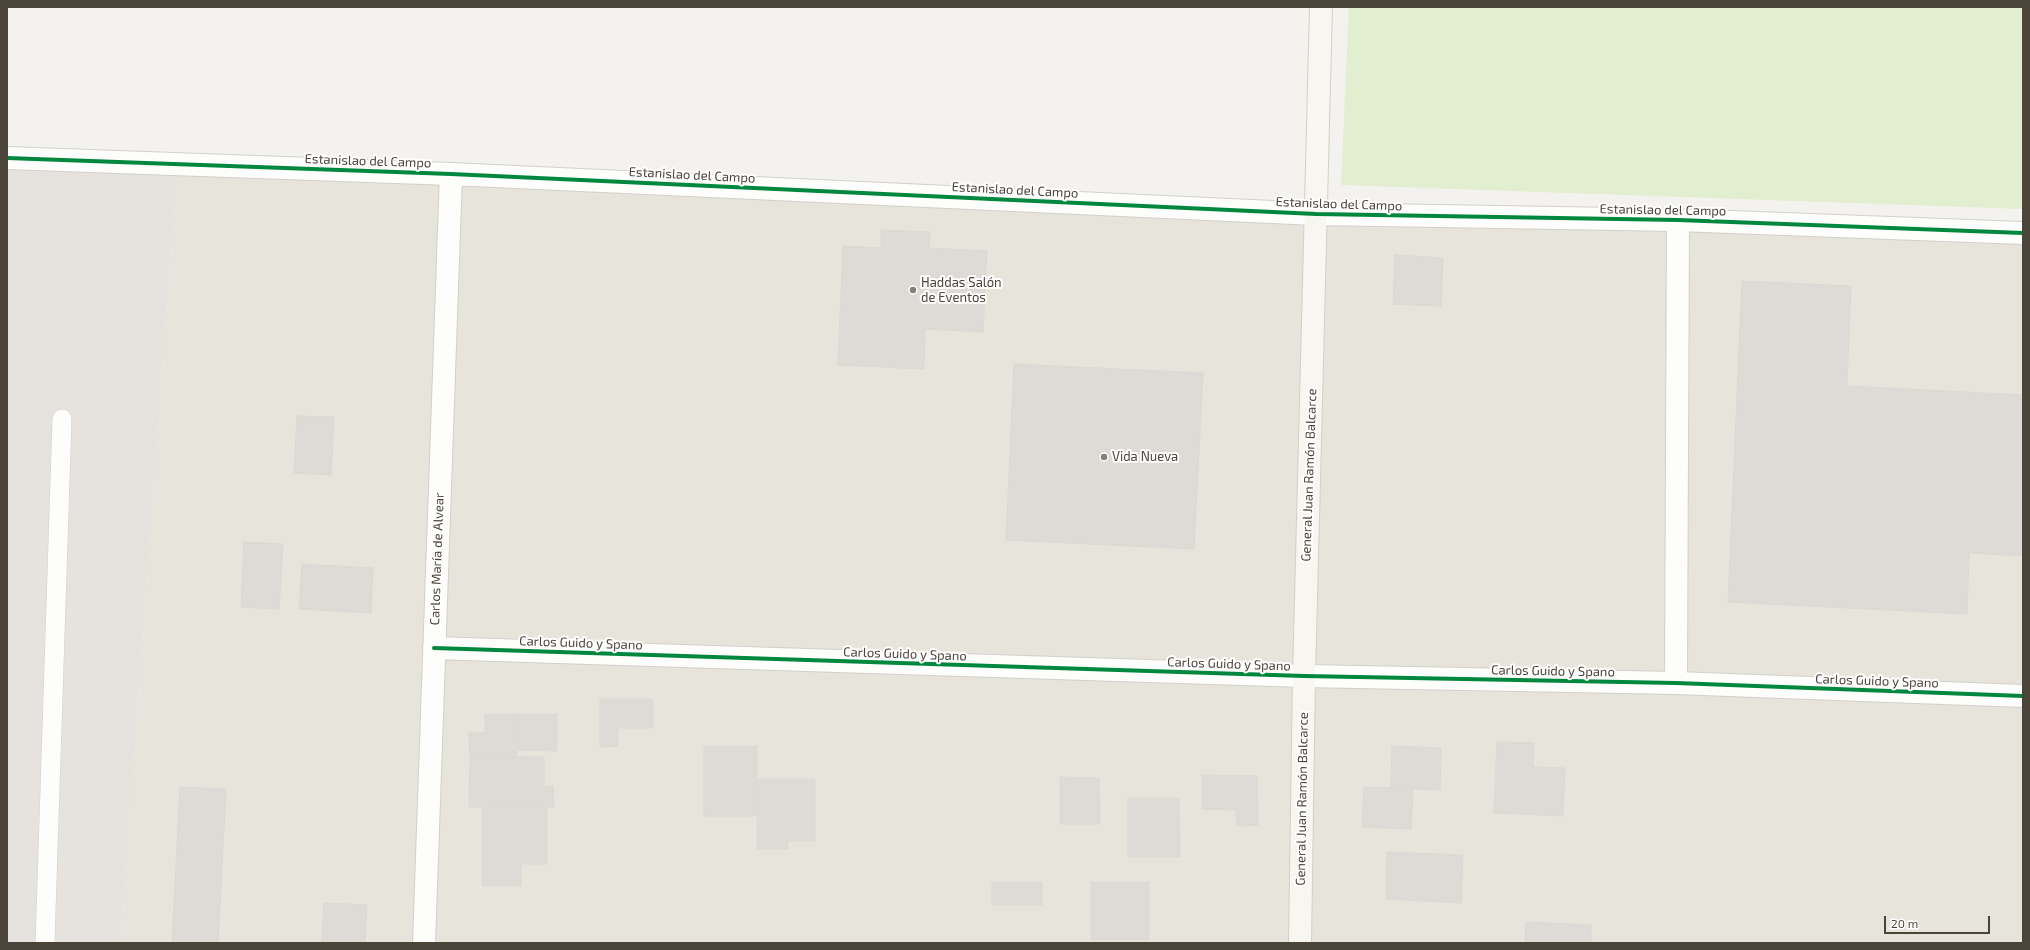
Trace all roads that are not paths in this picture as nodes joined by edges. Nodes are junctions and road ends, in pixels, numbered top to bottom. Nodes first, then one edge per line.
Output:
1 (1322, 7) edge
2 (7, 158) edge
3 (452, 174) junction
4 (1316, 214) junction
5 (1678, 220) junction
6 (2023, 233) edge
7 (62, 419) dead end
8 (434, 648) junction
9 (1304, 676) junction
10 (1676, 683) junction
11 (2023, 696) edge
12 (45, 943) edge
13 (424, 943) edge
14 (1300, 943) edge

1 - 4 street, General Juan Ramón Balcarce
2 - 3 street, Estanislao del Campo
3 - 4 street, Estanislao del Campo
3 - 8 street, Carlos María de Alvear
4 - 5 street, Estanislao del Campo
4 - 9 street, General Juan Ramón Balcarce
5 - 6 street, Estanislao del Campo
5 - 10 street
7 - 12 lane
8 - 9 street, Carlos Guido y Spano
8 - 13 street, Carlos María de Alvear
9 - 10 street, Carlos Guido y Spano
9 - 14 street, General Juan Ramón Balcarce
10 - 11 street, Carlos Guido y Spano

